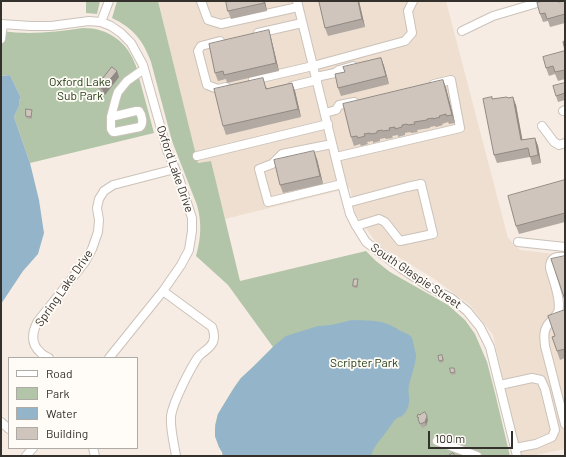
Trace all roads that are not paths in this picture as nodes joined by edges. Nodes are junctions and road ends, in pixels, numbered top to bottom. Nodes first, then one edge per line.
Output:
1 (109, 1) edge
2 (201, 1) edge
3 (413, 1) edge
4 (544, 1) edge
5 (298, 4) edge
6 (101, 22) junction
7 (302, 23) junction
8 (2, 24) edge
9 (462, 30) dead end
10 (248, 35) edge
11 (1, 39) edge
12 (225, 40) edge
13 (359, 64) edge
14 (313, 66) junction
15 (144, 69) junction
16 (316, 79) junction
17 (247, 82) edge
18 (232, 85) edge
19 (428, 85) edge
20 (280, 94) edge
21 (361, 100) edge
22 (325, 113) junction
23 (111, 117) dead end
24 (328, 124) junction
25 (542, 126) dead end
26 (565, 143) edge
27 (332, 144) junction
28 (197, 156) dead end
29 (336, 157) junction
30 (175, 169) junction
31 (342, 184) junction
32 (347, 203) junction
33 (356, 226) junction
34 (518, 242) dead end
35 (565, 247) edge
36 (565, 257) edge
37 (163, 291) junction
38 (48, 357) edge
39 (110, 357) edge
40 (500, 385) junction
41 (565, 424) edge
42 (437, 441) dead end
43 (516, 452) edge
44 (176, 456) edge
45 (477, 456) edge

1 - 6 street
2 - 5 street
3 - 14 street
4 - 9 street
5 - 7 street, South Glaspie Street
6 - 8 street
6 - 15 street, Oxford Lake Drive
7 - 10 street
7 - 14 street, South Glaspie Street
8 - 11 street
12 - 18 street
13 - 16 street
14 - 16 street, South Glaspie Street
14 - 17 street
15 - 23 street
15 - 30 street, Oxford Lake Drive
16 - 20 street
16 - 22 street, South Glaspie Street
19 - 29 street
21 - 22 street
22 - 24 street, South Glaspie Street
24 - 27 street, South Glaspie Street
24 - 28 street
25 - 26 street
27 - 29 street, South Glaspie Street
27 - 31 street
29 - 31 street, South Glaspie Street
30 - 37 street, Oxford Lake Drive
30 - 38 street, Spring Lake Drive
31 - 32 street, South Glaspie Street
32 - 33 street, South Glaspie Street
32 - 33 street
33 - 40 street, South Glaspie Street
34 - 35 street
36 - 41 street
37 - 39 street, Oxford Lake Drive
37 - 44 street
40 - 43 street, South Glaspie Street
40 - 43 street
42 - 45 street

